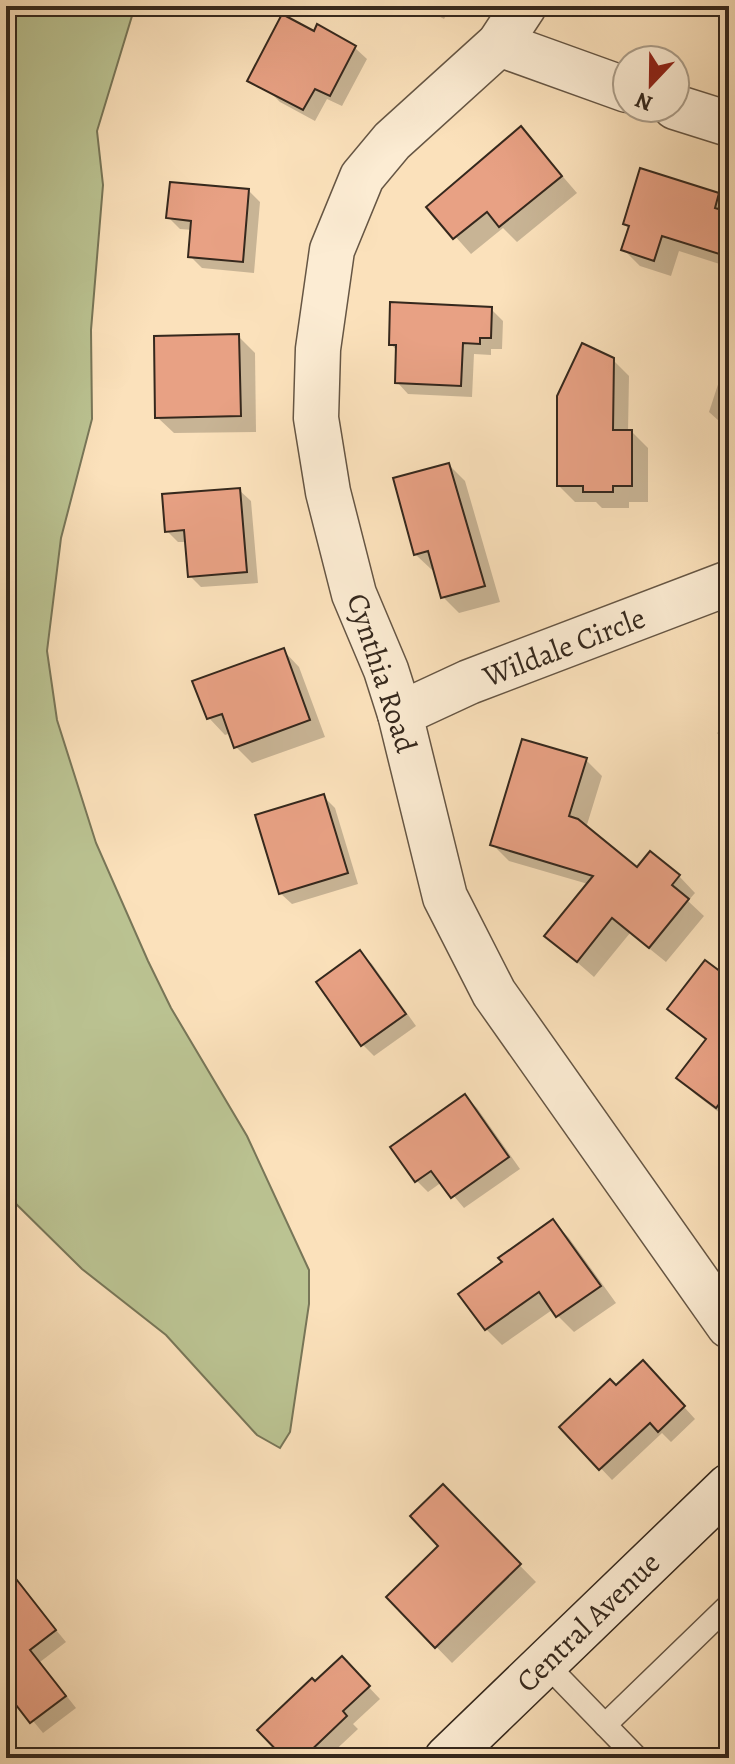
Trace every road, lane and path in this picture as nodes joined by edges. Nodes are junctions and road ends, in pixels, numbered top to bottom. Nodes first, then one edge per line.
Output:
1 (524, 6) edge
2 (499, 44) junction
3 (611, 84) edge
4 (691, 112) edge
5 (729, 124) edge
6 (729, 583) edge
7 (400, 714) junction
8 (729, 1326) edge
9 (729, 1486) edge
10 (729, 1605) edge
11 (545, 1663) junction
12 (605, 1725) junction
13 (447, 1758) edge
14 (637, 1758) edge

1 - 2 street, Cynthia Road
2 - 3 street
2 - 7 street, Cynthia Road
4 - 5 street
6 - 7 street, Wildale Circle
7 - 8 street, Cynthia Road
9 - 11 street, Central Avenue
10 - 12 lane
11 - 12 lane
11 - 13 street, Central Avenue
12 - 14 lane

